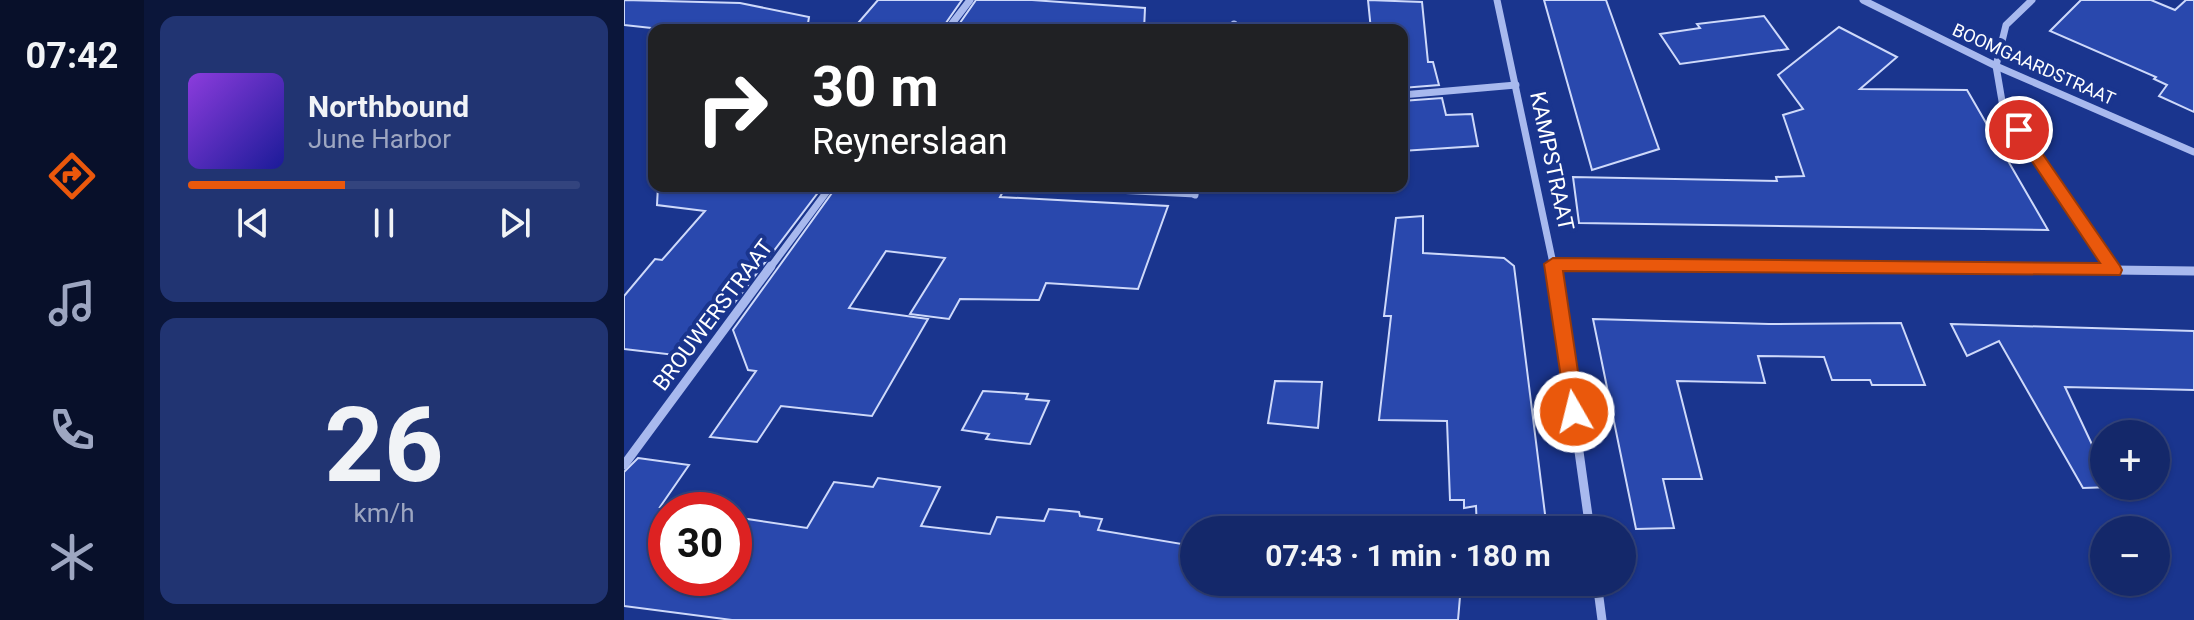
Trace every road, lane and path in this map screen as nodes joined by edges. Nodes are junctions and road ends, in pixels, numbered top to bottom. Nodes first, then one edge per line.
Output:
1 (970, 0) edge
2 (1497, 0) edge
3 (1863, 0) edge
4 (2032, 0) edge
5 (952, 24) edge
6 (1996, 66) junction
7 (1516, 85) junction
8 (1408, 94) edge
9 (2194, 152) edge
10 (827, 192) edge
11 (1553, 264) junction
12 (2114, 270) junction
13 (2194, 271) edge
14 (624, 465) edge
15 (1588, 516) edge
16 (1599, 596) edge
17 (1602, 620) edge

1 - 5 street
2 - 7 street, KAMPSTRAAT
3 - 6 street, BOOMGAARDSTRAAT
4 - 6 street
6 - 9 street, BOOMGAARDSTRAAT
6 - 12 street
7 - 8 street, KAMPSTRAAT
7 - 11 street, KAMPSTRAAT
10 - 14 street, BROUWERSTRAAT
11 - 12 street
11 - 15 street, KAMPSTRAAT
12 - 13 street
16 - 17 street

